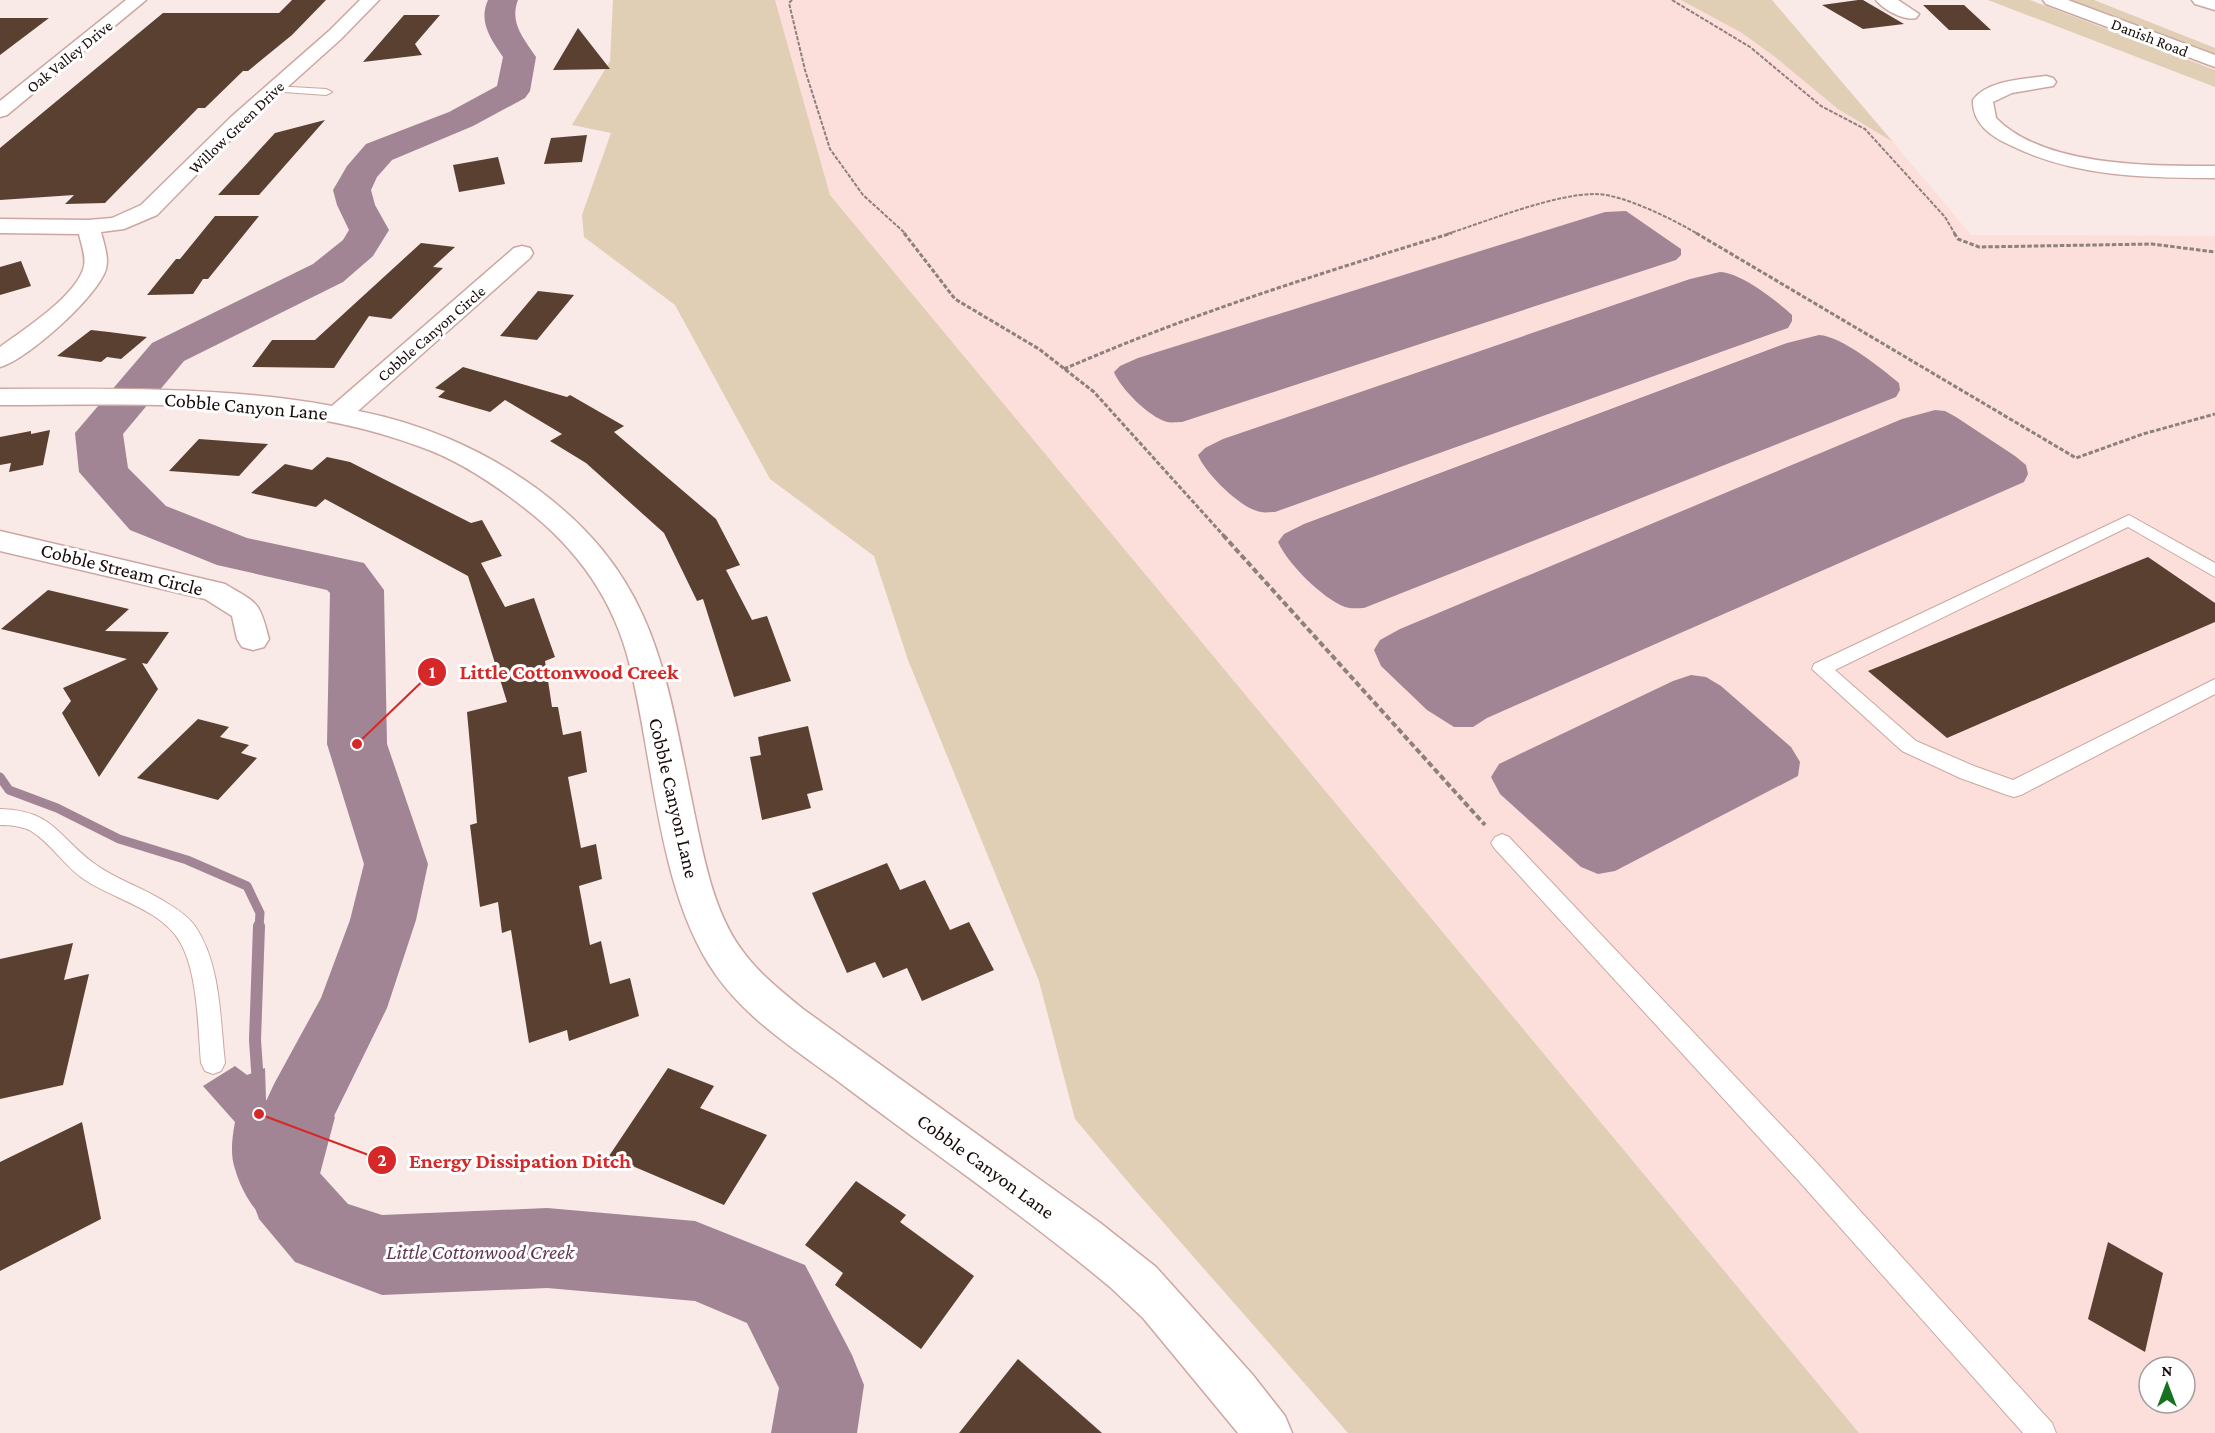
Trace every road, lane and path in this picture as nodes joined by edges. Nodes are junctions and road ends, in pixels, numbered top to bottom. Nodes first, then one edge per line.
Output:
1 (137, 0) edge
2 (370, 0) edge
3 (792, 0) edge
4 (1672, 0) edge
5 (1885, 0) edge
6 (2052, 0) edge
7 (2201, 0) edge
8 (2215, 5) edge
9 (1910, 14) dead end
10 (2215, 61) edge
11 (2046, 82) dead end
12 (274, 89) junction
13 (326, 92) dead end
14 (0, 111) edge
15 (2215, 172) edge
16 (0, 226) edge
17 (88, 227) junction
18 (2215, 252) edge
19 (522, 253) dead end
20 (0, 359) edge
21 (1065, 369) junction
22 (0, 396) edge
23 (339, 414) junction
24 (2215, 414) edge
25 (0, 541) edge
26 (2215, 571) edge
27 (253, 639) dead end
28 (2215, 686) edge
29 (0, 817) edge
30 (1502, 843) joint
31 (213, 1063) dead end
32 (1268, 1433) edge
33 (2042, 1433) edge

1 - 14 street, Oak Valley Drive
2 - 12 street, Willow Green Drive
3 - 21 path
4 - 18 path
5 - 9 street
6 - 10 street, Danish Road
7 - 8 street
11 - 15 street
12 - 13 lane
12 - 17 street, Willow Green Drive
16 - 17 street, Willow Green Drive
17 - 20 street
19 - 23 street, Cobble Canyon Circle
21 - 24 path
21 - 30 path
22 - 23 street, Cobble Canyon Lane
23 - 32 street, Cobble Canyon Lane
25 - 27 street, Cobble Stream Circle
26 - 28 lane
29 - 31 lane
30 - 33 lane

